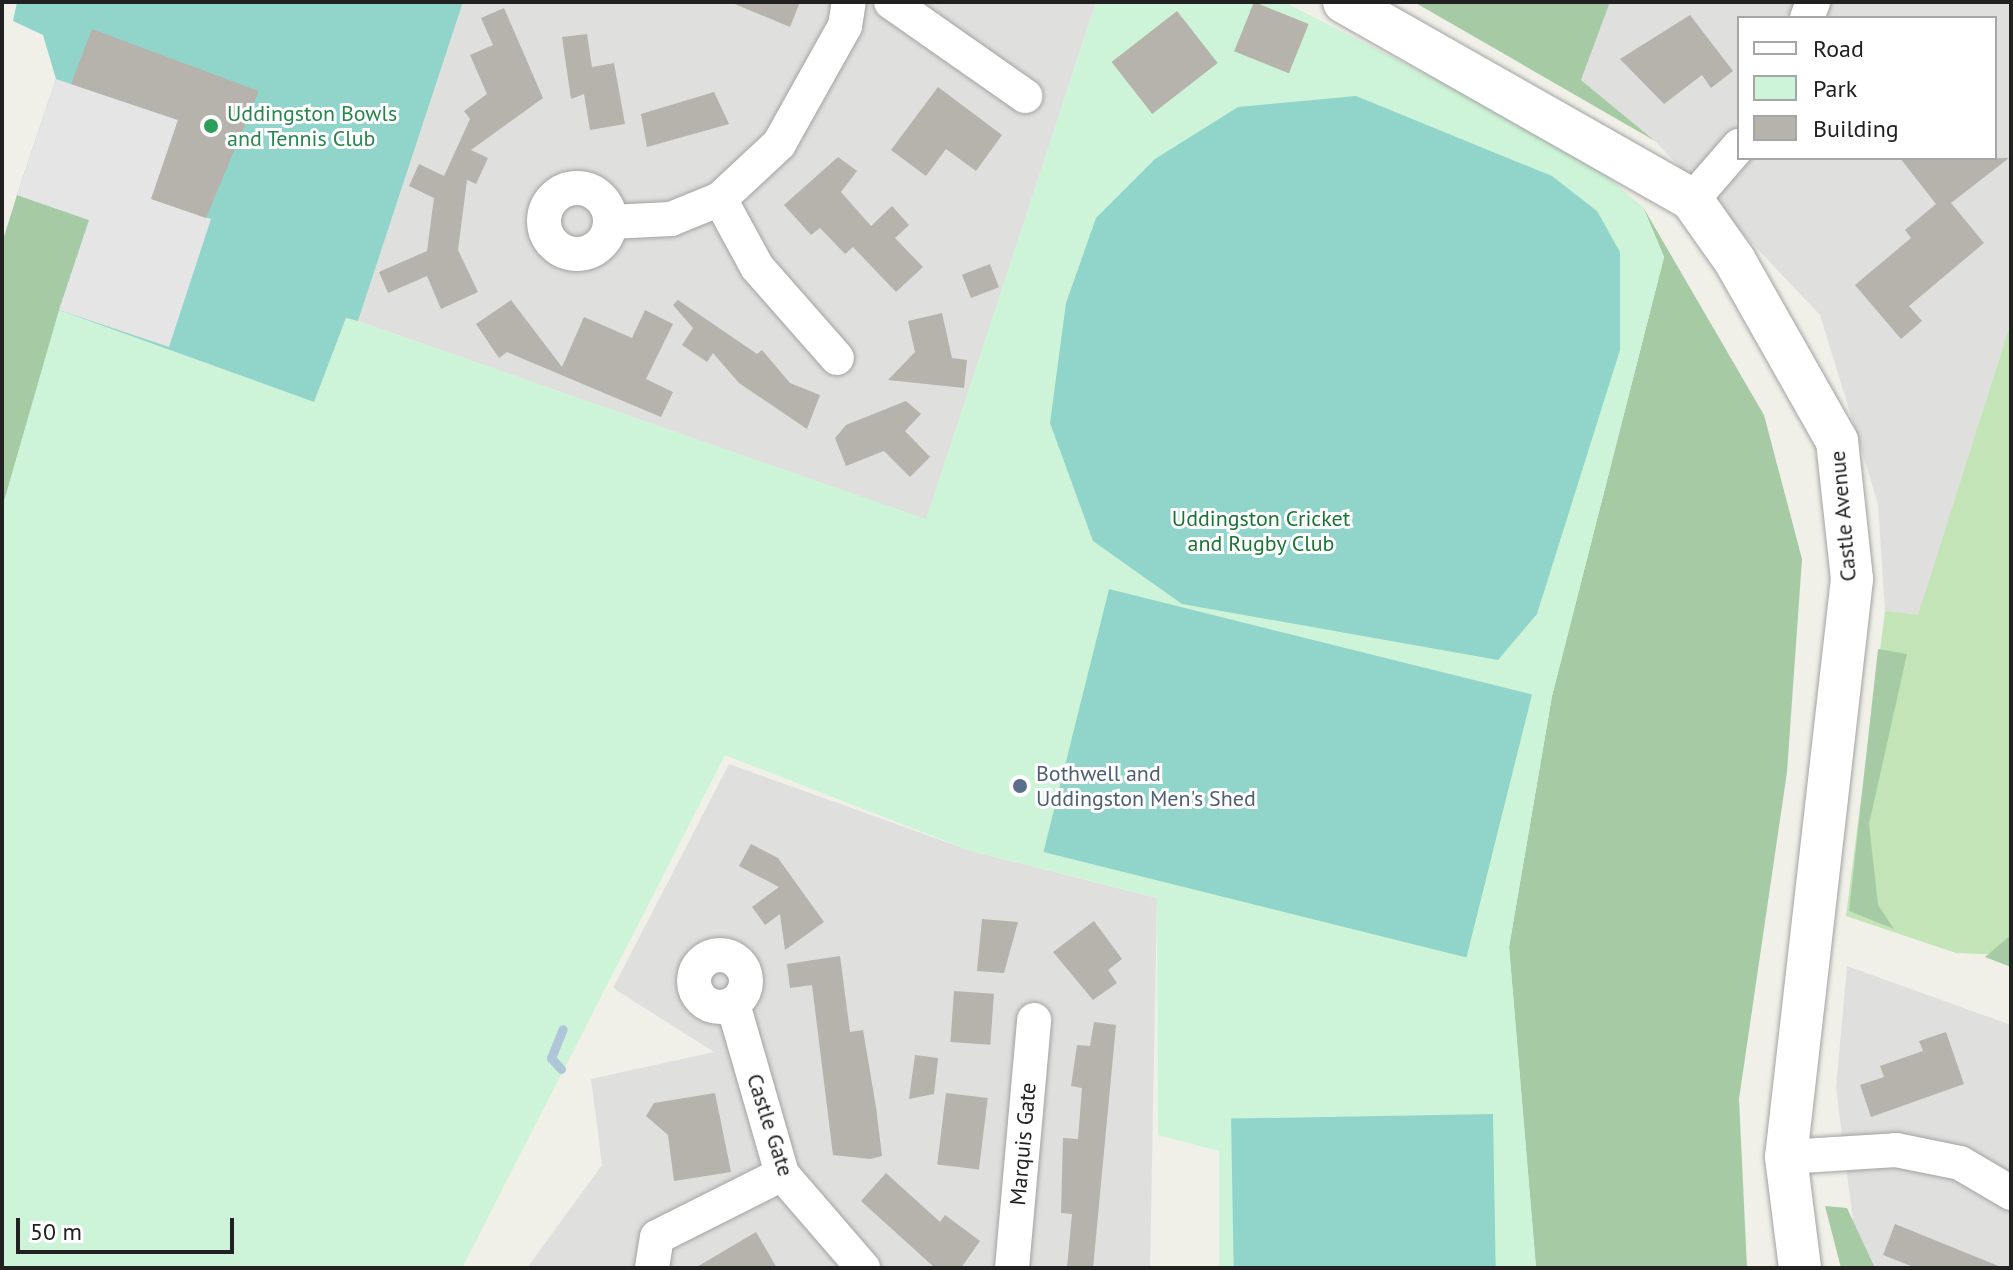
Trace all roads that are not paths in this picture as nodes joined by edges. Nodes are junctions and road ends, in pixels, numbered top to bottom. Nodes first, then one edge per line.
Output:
1 (849, 2) edge
2 (891, 2) edge
3 (1344, 2) edge
4 (1025, 96) dead end
5 (1737, 148) edge
6 (720, 199) junction
7 (1692, 200) junction
8 (610, 222) dead end
9 (837, 358) dead end
10 (733, 1004) dead end
11 (1034, 1020) dead end
12 (1786, 1157) junction
13 (782, 1174) junction
14 (2011, 1193) edge
15 (652, 1268) edge
16 (863, 1268) edge
17 (1012, 1268) edge
18 (1800, 1268) edge

1 - 6 street
2 - 4 street
3 - 7 street, Castle Avenue
5 - 7 street
6 - 8 street
6 - 9 street
7 - 12 street, Castle Avenue
10 - 13 street, Castle Gate
11 - 17 street, Marquis Gate
12 - 14 street
12 - 18 street, Castle Avenue
13 - 15 street
13 - 16 street, Castle Gate

